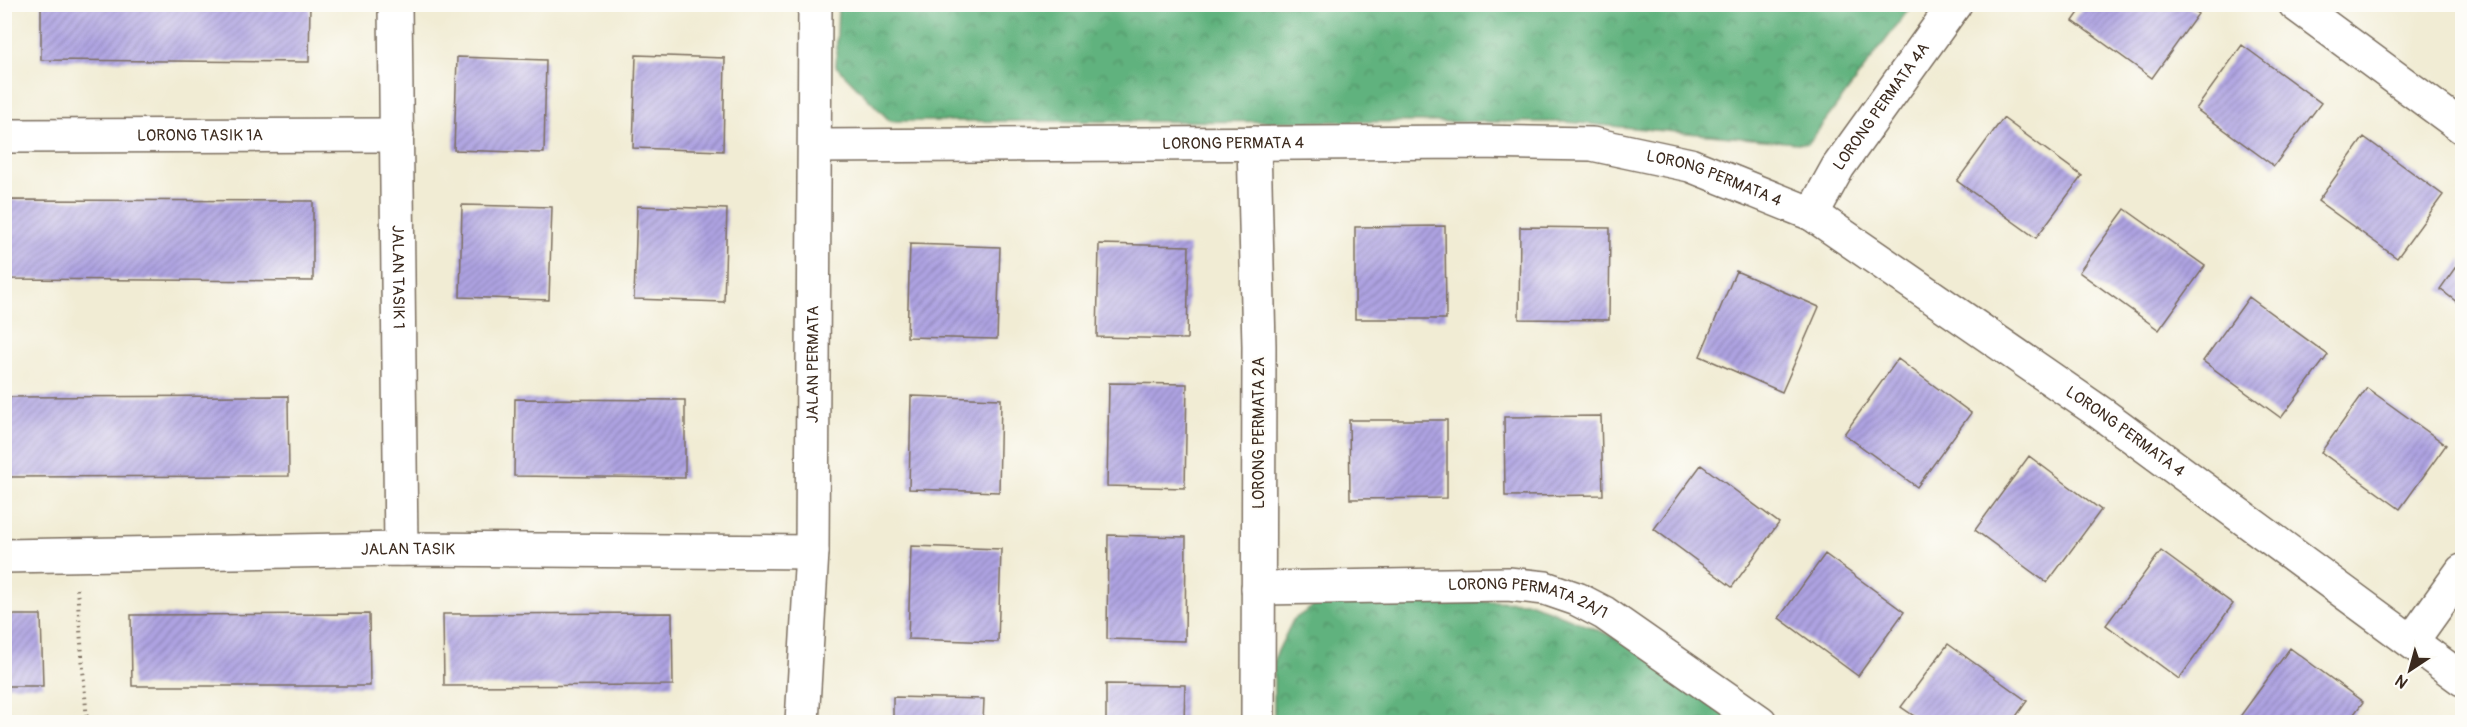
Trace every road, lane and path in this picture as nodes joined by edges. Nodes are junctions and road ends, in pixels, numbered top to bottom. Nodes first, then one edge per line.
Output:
1 (395, 4) edge
2 (815, 4) edge
3 (1955, 4) edge
4 (2295, 4) edge
5 (2463, 127) edge
6 (397, 135) junction
7 (4, 136) edge
8 (1254, 143) junction
9 (815, 146) junction
10 (1812, 214) junction
11 (400, 549) junction
12 (812, 552) junction
13 (4, 556) edge
14 (75, 556) junction
15 (2463, 571) edge
16 (1258, 588) junction
17 (2412, 641) junction
18 (2463, 679) edge
19 (87, 723) edge
20 (802, 723) edge
21 (1258, 723) edge
22 (1760, 723) edge

1 - 6 street, JALAN TASIK 1
2 - 9 street, JALAN PERMATA
3 - 10 street, LORONG PERMATA 4A
4 - 5 street
6 - 7 street, LORONG TASIK 1A
6 - 11 street, JALAN TASIK 1
8 - 9 street, LORONG PERMATA 4
8 - 10 street, LORONG PERMATA 4
8 - 16 street, LORONG PERMATA 2A
9 - 12 street, JALAN PERMATA
10 - 17 street, LORONG PERMATA 4
11 - 12 street, JALAN TASIK
11 - 14 street, JALAN TASIK
12 - 20 street, JALAN PERMATA
13 - 14 street, JALAN TASIK
14 - 19 path
15 - 17 street
16 - 21 street, LORONG PERMATA 2A
16 - 22 street, LORONG PERMATA 2A/1
17 - 18 street, LORONG PERMATA 4

